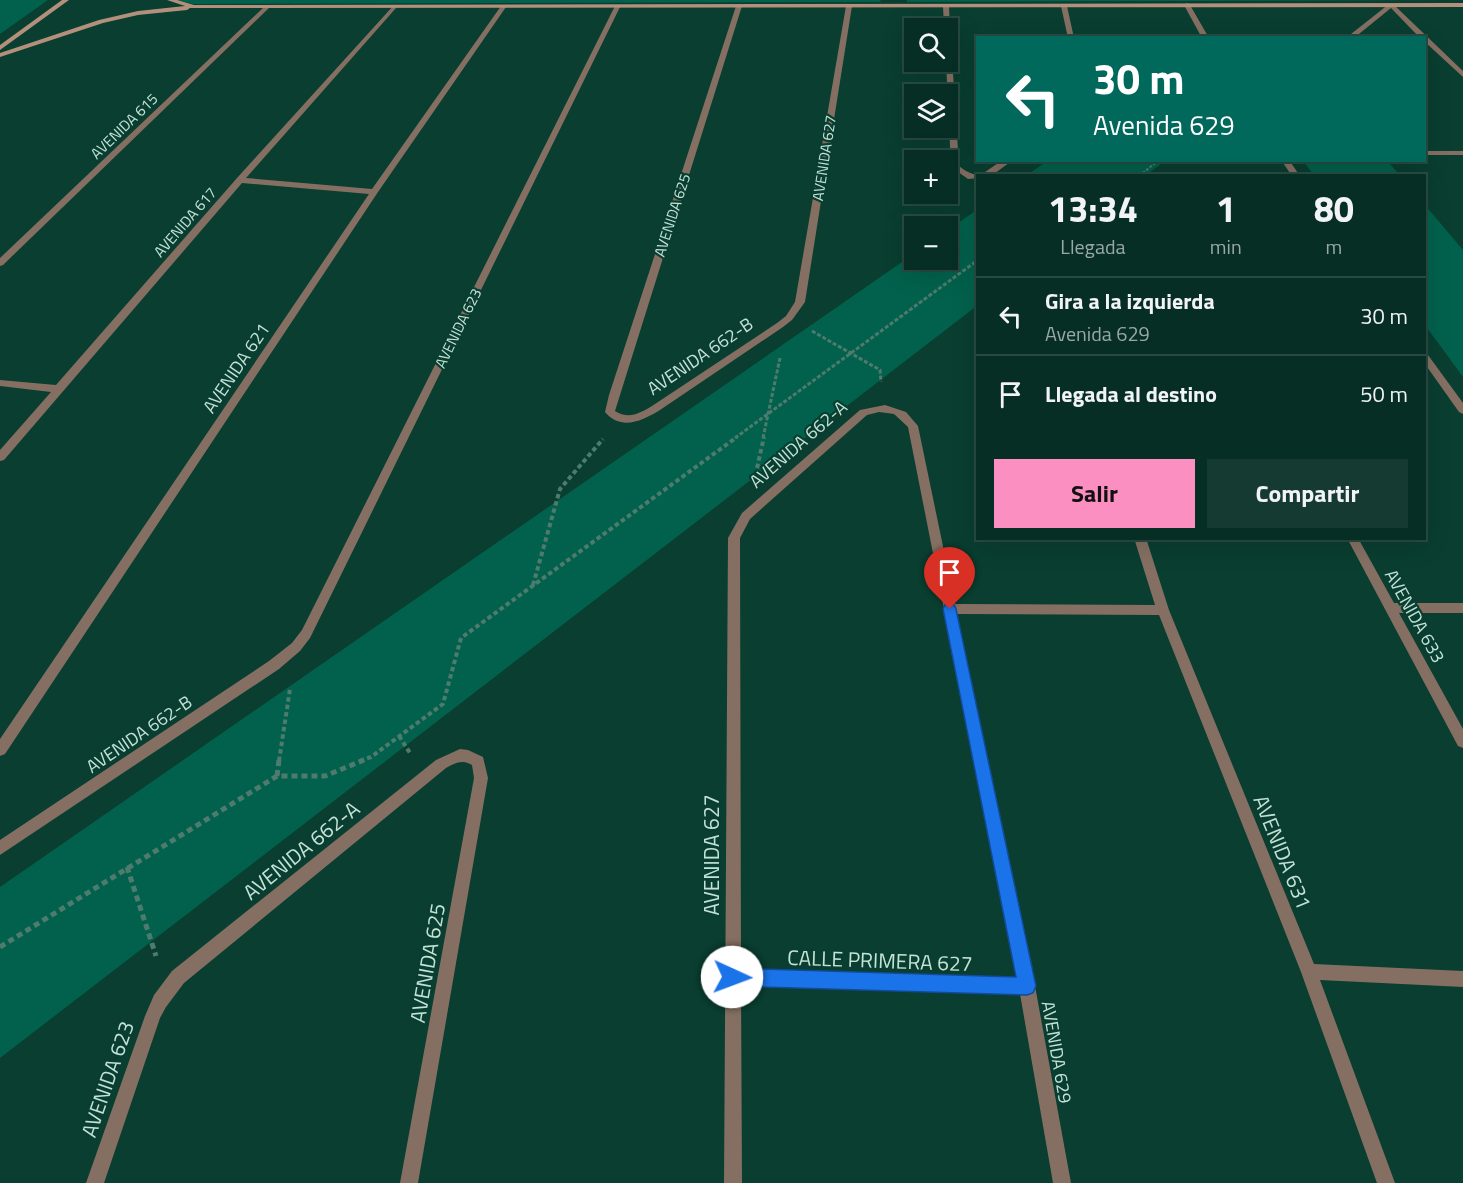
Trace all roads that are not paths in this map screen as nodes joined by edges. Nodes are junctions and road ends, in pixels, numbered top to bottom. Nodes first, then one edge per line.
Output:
1 (66, 0) edge
2 (170, 0) edge
3 (898, 3) edge
4 (1187, 5) junction
5 (1391, 5) junction
6 (1463, 5) edge
7 (739, 6) junction
8 (849, 6) junction
9 (946, 6) junction
10 (1064, 6) junction
11 (194, 7) junction
12 (267, 7) junction
13 (394, 7) junction
14 (503, 7) junction
15 (617, 7) junction
16 (947, 18) edge
17 (1071, 36) edge
18 (1205, 36) edge
19 (1352, 36) edge
20 (1423, 36) edge
21 (1426, 39) edge
22 (0, 48) edge
23 (0, 55) edge
24 (950, 72) edge
25 (1463, 75) edge
26 (1426, 153) edge
27 (1463, 153) edge
28 (1006, 162) edge
29 (988, 174) edge
30 (976, 176) edge
31 (240, 180) junction
32 (374, 192) junction
33 (0, 263) edge
34 (792, 313) joint
35 (1426, 358) edge
36 (0, 383) edge
37 (58, 388) junction
38 (887, 407) joint
39 (1463, 410) edge
40 (620, 420) joint
41 (0, 457) edge
42 (742, 522) joint
43 (1141, 540) edge
44 (1353, 540) edge
45 (1389, 608) junction
46 (1463, 608) edge
47 (950, 609) junction
48 (1162, 610) junction
49 (296, 647) joint
50 (1463, 742) edge
51 (0, 750) edge
52 (469, 754) joint
53 (0, 848) edge
54 (1309, 972) junction
55 (732, 977) junction
56 (1463, 979) edge
57 (1027, 986) junction
58 (167, 991) joint
59 (95, 1183) edge
60 (409, 1183) edge
61 (733, 1183) edge
62 (1062, 1183) edge
63 (1386, 1183) edge

1 - 22 street
2 - 11 street
3 - 8 street
3 - 9 street
4 - 5 street
4 - 10 street
4 - 18 street
5 - 6 street
5 - 19 street
5 - 20 street
7 - 8 street
7 - 15 street
7 - 40 street, AVENIDA 625
8 - 34 street, AVENIDA 627
9 - 10 street
9 - 16 street
10 - 17 street
11 - 12 street
11 - 23 street
12 - 13 street
12 - 33 street, AVENIDA 615
13 - 14 street
13 - 31 street, AVENIDA 617
14 - 15 street
14 - 32 street, AVENIDA 621
15 - 49 street, AVENIDA 623
21 - 25 street
24 - 30 street
26 - 27 street
28 - 29 street
31 - 32 street
31 - 37 street, AVENIDA 617
32 - 51 street, AVENIDA 621
34 - 40 street, AVENIDA 662-B
35 - 39 street
36 - 37 street
37 - 41 street, AVENIDA 617
38 - 42 street, AVENIDA 662-A
38 - 47 street, AVENIDA 629
42 - 55 street, AVENIDA 627
43 - 48 street, AVENIDA 631
44 - 45 street, AVENIDA 633
45 - 46 street
45 - 50 street, AVENIDA 633
47 - 48 street
47 - 57 street, AVENIDA 629
48 - 54 street, AVENIDA 631
49 - 53 street, AVENIDA 662-B
52 - 58 street, AVENIDA 662-A
52 - 60 street, AVENIDA 625
54 - 56 street
54 - 63 street, AVENIDA 631
55 - 57 street, CALLE PRIMERA 627
55 - 61 street, AVENIDA 627
57 - 62 street, AVENIDA 629
58 - 59 street, AVENIDA 623

